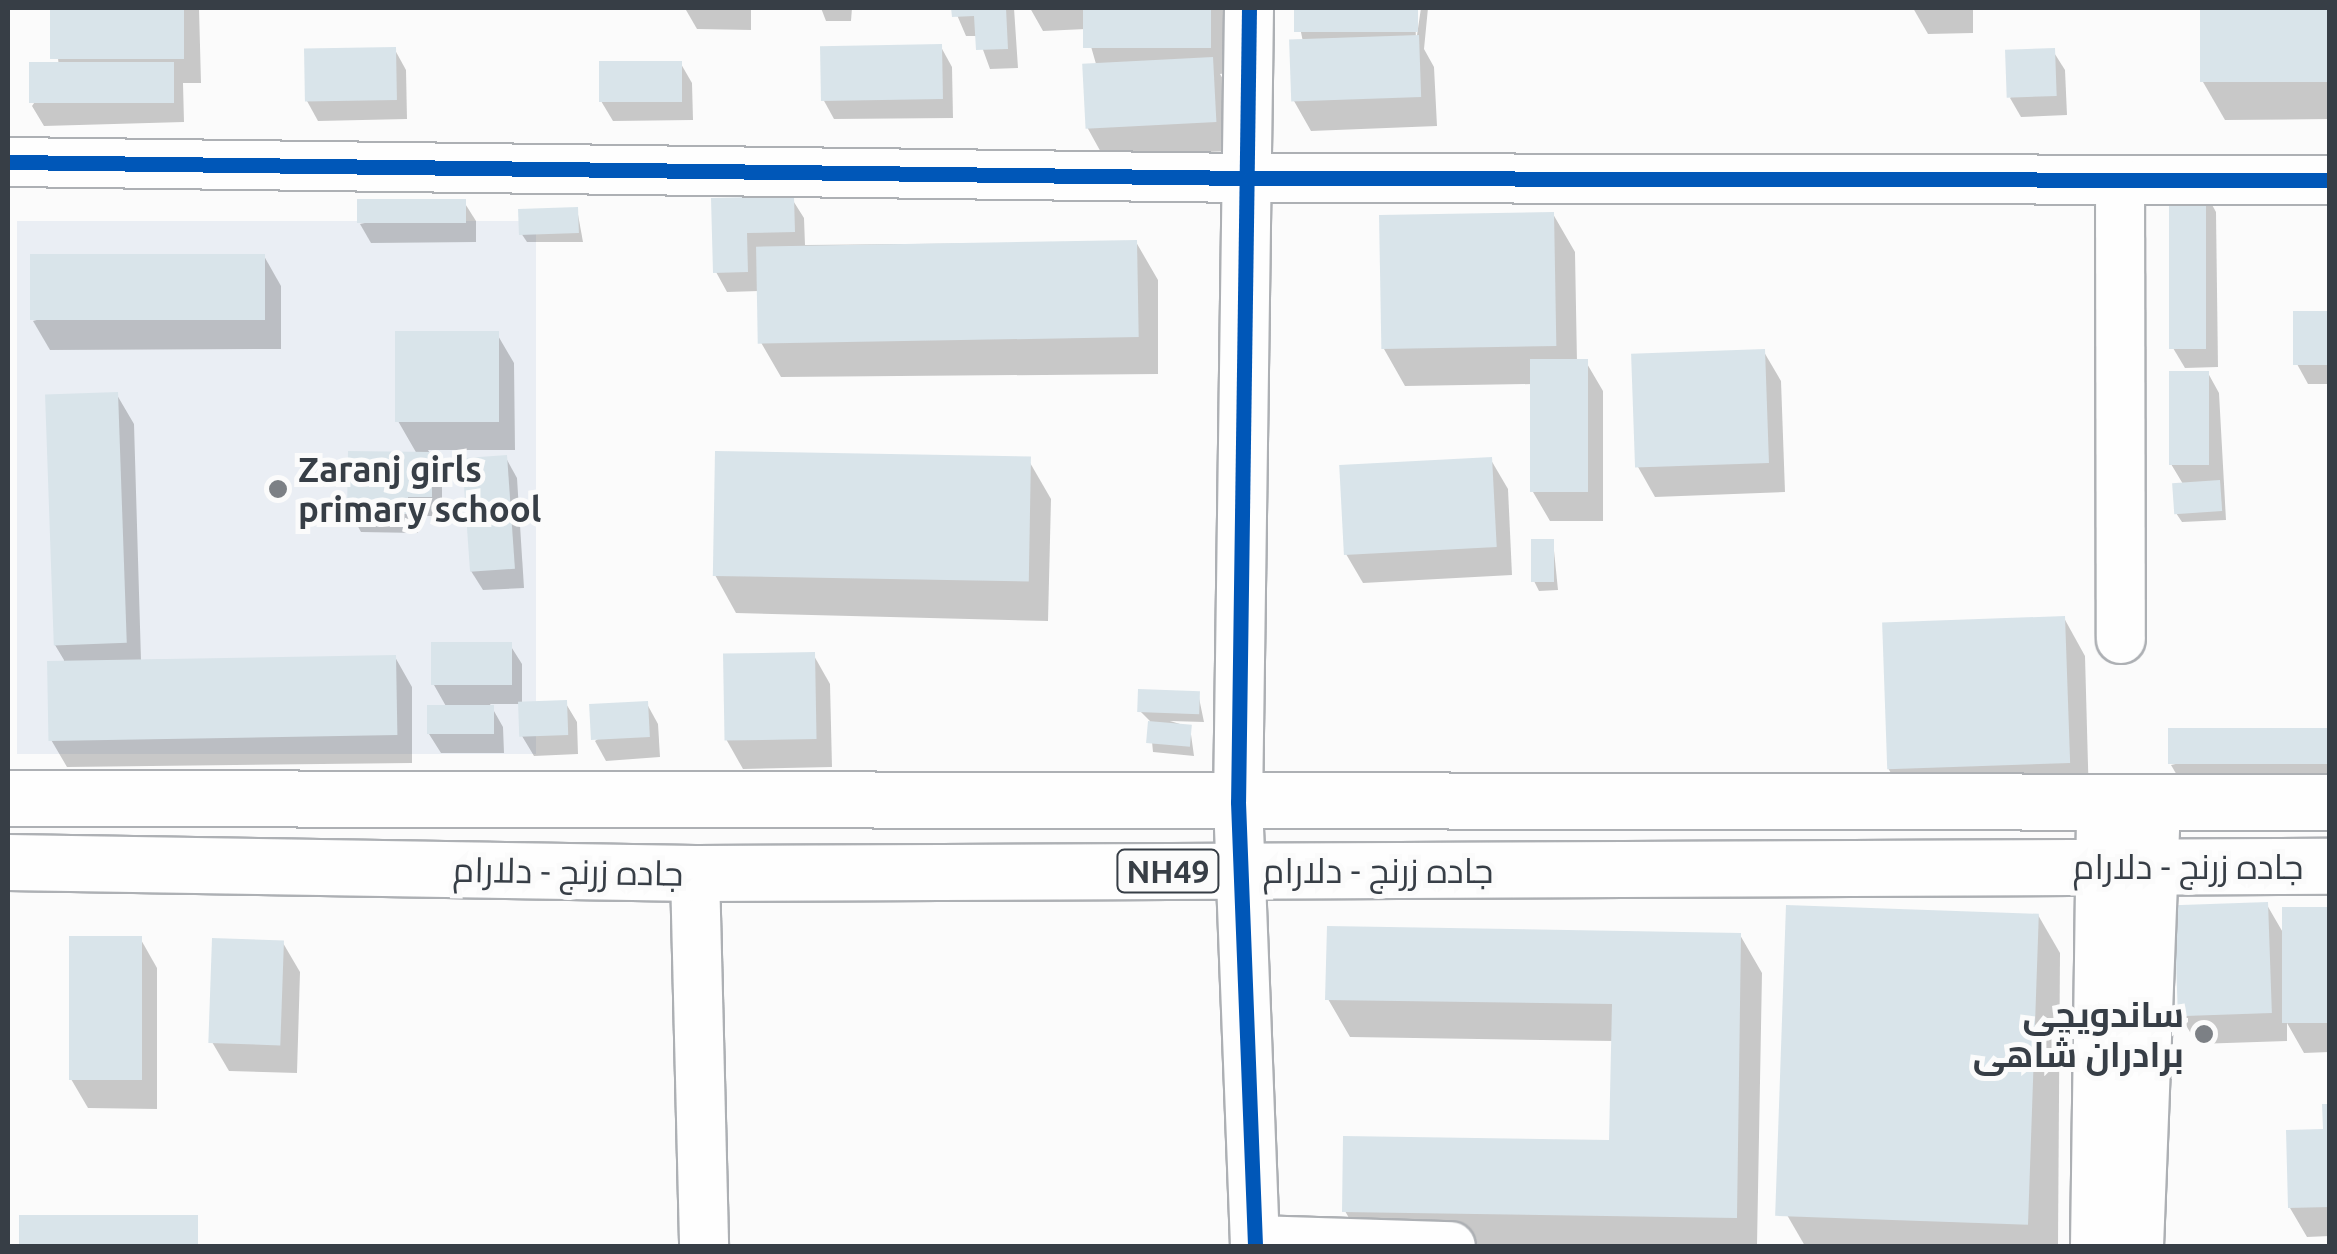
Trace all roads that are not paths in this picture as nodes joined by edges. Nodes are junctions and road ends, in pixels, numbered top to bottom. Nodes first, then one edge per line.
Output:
1 (1250, 8) edge
2 (8, 162) edge
3 (1250, 178) junction
4 (2330, 180) edge
5 (2120, 182) junction
6 (2122, 639) dead end
7 (8, 798) edge
8 (1238, 802) junction
9 (2128, 802) junction
10 (2330, 802) edge
11 (8, 862) edge
12 (2131, 866) junction
13 (2330, 866) edge
14 (1239, 870) junction
15 (694, 873) junction
16 (1255, 1244) edge
17 (704, 1246) edge
18 (1452, 1246) edge
19 (2098, 1246) edge
20 (2135, 1246) edge

1 - 3 street
2 - 3 street
3 - 5 street
3 - 8 street
4 - 5 street
5 - 6 street
7 - 8 main road, جاده زرنج - دلارام / NH49
8 - 9 main road, جاده زرنج - دلارام / NH49
8 - 14 street
9 - 10 main road, جاده زرنج - دلارام / NH49
9 - 12 main road
11 - 15 main road, جاده زرنج - دلارام / NH49
12 - 13 main road, جاده زرنج - دلارام / NH49
12 - 14 main road, جاده زرنج - دلارام / NH49
12 - 19 main road
12 - 20 main road
14 - 15 main road, جاده زرنج - دلارام / NH49
14 - 16 street
15 - 17 street
16 - 18 street

